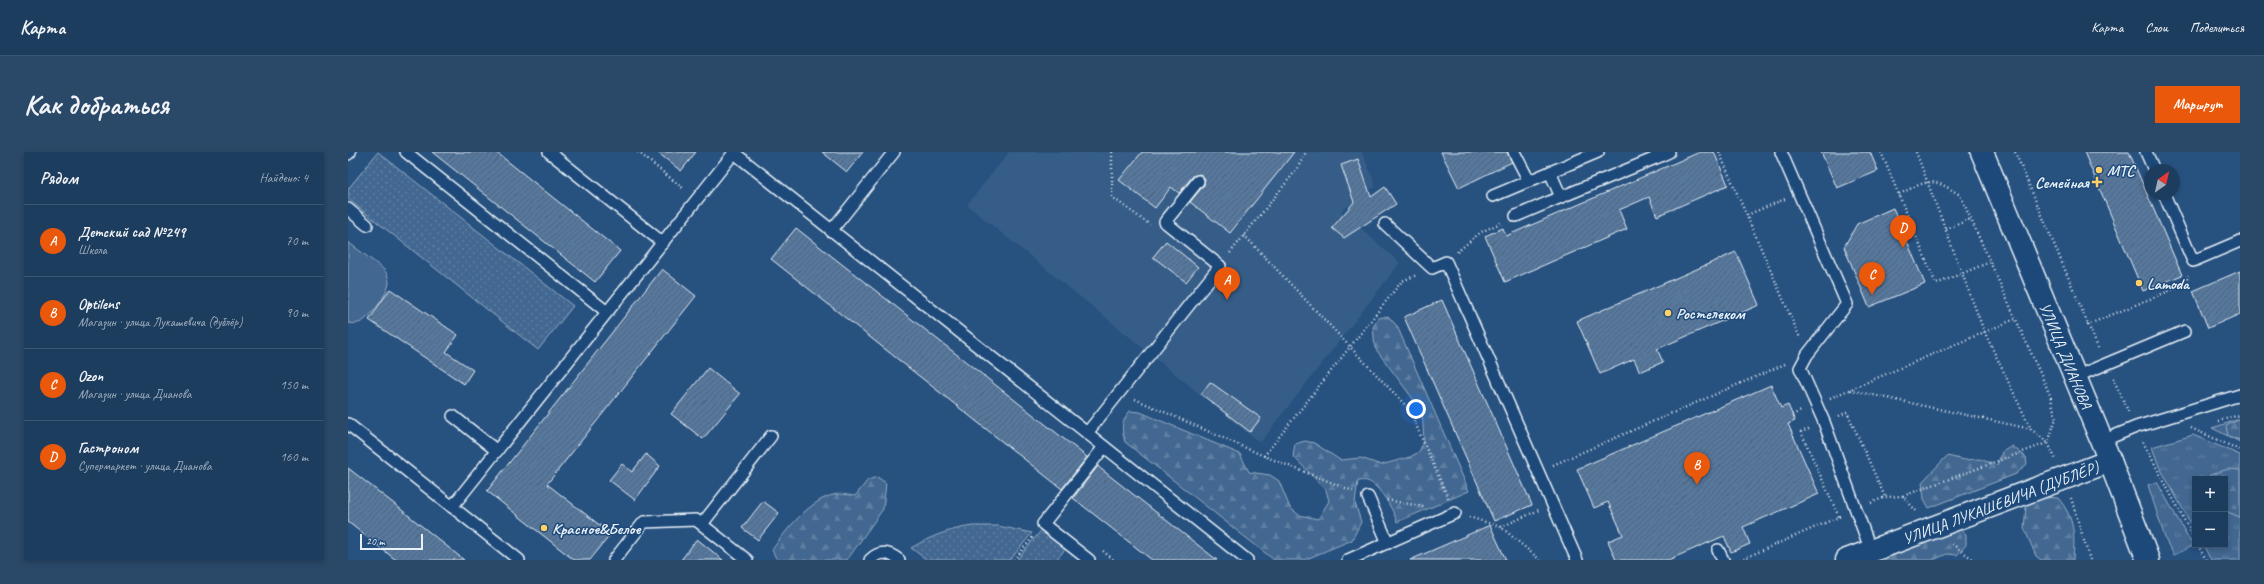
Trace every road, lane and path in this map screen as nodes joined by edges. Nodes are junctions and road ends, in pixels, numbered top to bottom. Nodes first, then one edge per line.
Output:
1 (406, 152) edge
2 (549, 152) edge
3 (638, 152) edge
4 (894, 152) edge
5 (1112, 152) edge
6 (1306, 152) edge
7 (1514, 152) edge
8 (1598, 152) edge
9 (1669, 152) edge
10 (1719, 152) edge
11 (1781, 152) edge
12 (1881, 152) edge
13 (1916, 152) edge
14 (1982, 152) edge
15 (2015, 152) edge
16 (2146, 152) edge
17 (733, 153) edge
18 (1657, 154) edge
19 (2151, 164) edge
20 (1550, 172) junction
21 (1198, 181) dead end
22 (1529, 181) junction
23 (1928, 182) junction
24 (1799, 193) junction
25 (1899, 194) junction
26 (1493, 196) dead end
27 (1561, 197) junction
28 (697, 199) junction
29 (2167, 200) edge
30 (348, 209) edge
31 (1516, 216) joint
32 (1747, 216) junction
33 (1971, 219) junction
34 (1165, 222) junction
35 (1385, 224) dead end
36 (367, 225) dead end
37 (1946, 229) junction
38 (831, 231) junction
39 (1244, 235) junction
40 (2240, 241) edge
41 (663, 243) junction
42 (2193, 261) junction
43 (1446, 262) junction
44 (1990, 262) junction
45 (1220, 266) junction
46 (1962, 273) junction
47 (1402, 281) dead end
48 (607, 312) junction
49 (2015, 319) junction
50 (1984, 331) junction
51 (2185, 331) dead end
52 (1350, 347) junction
53 (1807, 355) junction
54 (2075, 377) junction
55 (1850, 390) junction
56 (1120, 392) junction
57 (2240, 395) edge
58 (1816, 404) junction
59 (1792, 415) dead end
60 (452, 416) dead end
61 (348, 424) edge
62 (2191, 428) dead end
63 (2031, 429) junction
64 (1087, 434) junction
65 (771, 436) dead end
66 (2102, 441) junction
67 (2048, 443) junction
68 (1104, 447) junction
69 (2240, 450) edge
70 (497, 451) junction
71 (1264, 456) junction
72 (2110, 461) junction
73 (1538, 472) junction
74 (2065, 477) junction
75 (1903, 496) dead end
76 (1368, 497) junction
77 (1885, 497) dead end
78 (1552, 504) junction
79 (452, 507) junction
80 (1856, 510) junction
81 (1455, 513) junction
82 (702, 524) junction
83 (1043, 524) junction
84 (1501, 527) junction
85 (1388, 543) junction
86 (2200, 548) edge
87 (1873, 555) edge
88 (519, 560) edge
89 (614, 560) edge
90 (747, 560) edge
91 (870, 560) edge
92 (899, 560) edge
93 (1014, 560) edge
94 (1089, 560) edge
95 (1247, 560) edge
96 (1348, 560) edge
97 (1540, 560) edge
98 (1576, 560) edge
99 (1740, 560) edge
100 (1847, 560) edge
101 (2090, 560) edge
102 (2148, 560) edge
103 (2206, 560) edge

1 - 48 lane
2 - 41 lane
3 - 28 path
4 - 38 lane
5 - 34 path
6 - 39 path
7 - 22 lane
8 - 20 lane
9 - 18 lane
10 - 32 path
11 - 24 lane
12 - 25 path
13 - 23 path
14 - 54 main road, УЛИЦА ДИАНОВА
15 - 42 path
16 - 19 lane
17 - 28 lane
17 - 38 lane
18 - 27 lane
20 - 22 lane
20 - 27 lane
21 - 34 lane
22 - 26 lane
23 - 25 path
23 - 33 path
23 - 37 path
24 - 32 path
24 - 53 lane
25 - 46 path
27 - 31 lane
28 - 41 lane
29 - 42 lane
30 - 36 lane
31 - 43 path
32 - 53 path
33 - 37 path
33 - 44 path
34 - 45 lane
35 - 43 lane
37 - 46 path
38 - 64 lane
39 - 45 path
39 - 52 path
40 - 42 lane
41 - 48 lane
43 - 73 lane
44 - 46 path
44 - 49 path
45 - 56 lane
46 - 50 path
47 - 52 path
48 - 70 lane
49 - 50 path
49 - 67 path
50 - 55 path
50 - 63 path
51 - 54 lane
52 - 71 path
52 - 81 path
53 - 58 lane
53 - 73 path
54 - 66 main road, УЛИЦА ДИАНОВА
55 - 58 path
55 - 63 path
56 - 64 lane
56 - 71 path
57 - 66 lane
58 - 59 path
58 - 80 lane
60 - 70 lane
61 - 79 lane
62 - 69 path
63 - 67 path
64 - 68 lane
65 - 82 lane
66 - 72 main road, УЛИЦА ДИАНОВА
67 - 74 path
67 - 75 path
68 - 83 lane
68 - 95 lane
70 - 79 lane
71 - 76 path
72 - 74 main road, УЛИЦА ЛУКАШЕВИЧА (ДУБЛЁР)
72 - 102 main road, УЛИЦА ДИАНОВА
73 - 78 lane
74 - 87 main road, УЛИЦА ЛУКАШЕВИЧА (ДУБЛЁР)
74 - 101 path
76 - 81 path
76 - 85 lane
77 - 80 path
78 - 84 path
78 - 98 lane
79 - 88 lane
80 - 87 lane
80 - 99 path
81 - 84 path
81 - 85 lane
82 - 89 lane
82 - 90 lane
83 - 93 path
83 - 94 lane
84 - 97 path
85 - 96 lane
86 - 103 path
87 - 100 main road, УЛИЦА ЛУКАШЕВИЧА (ДУБЛЁР)
91 - 92 lane

